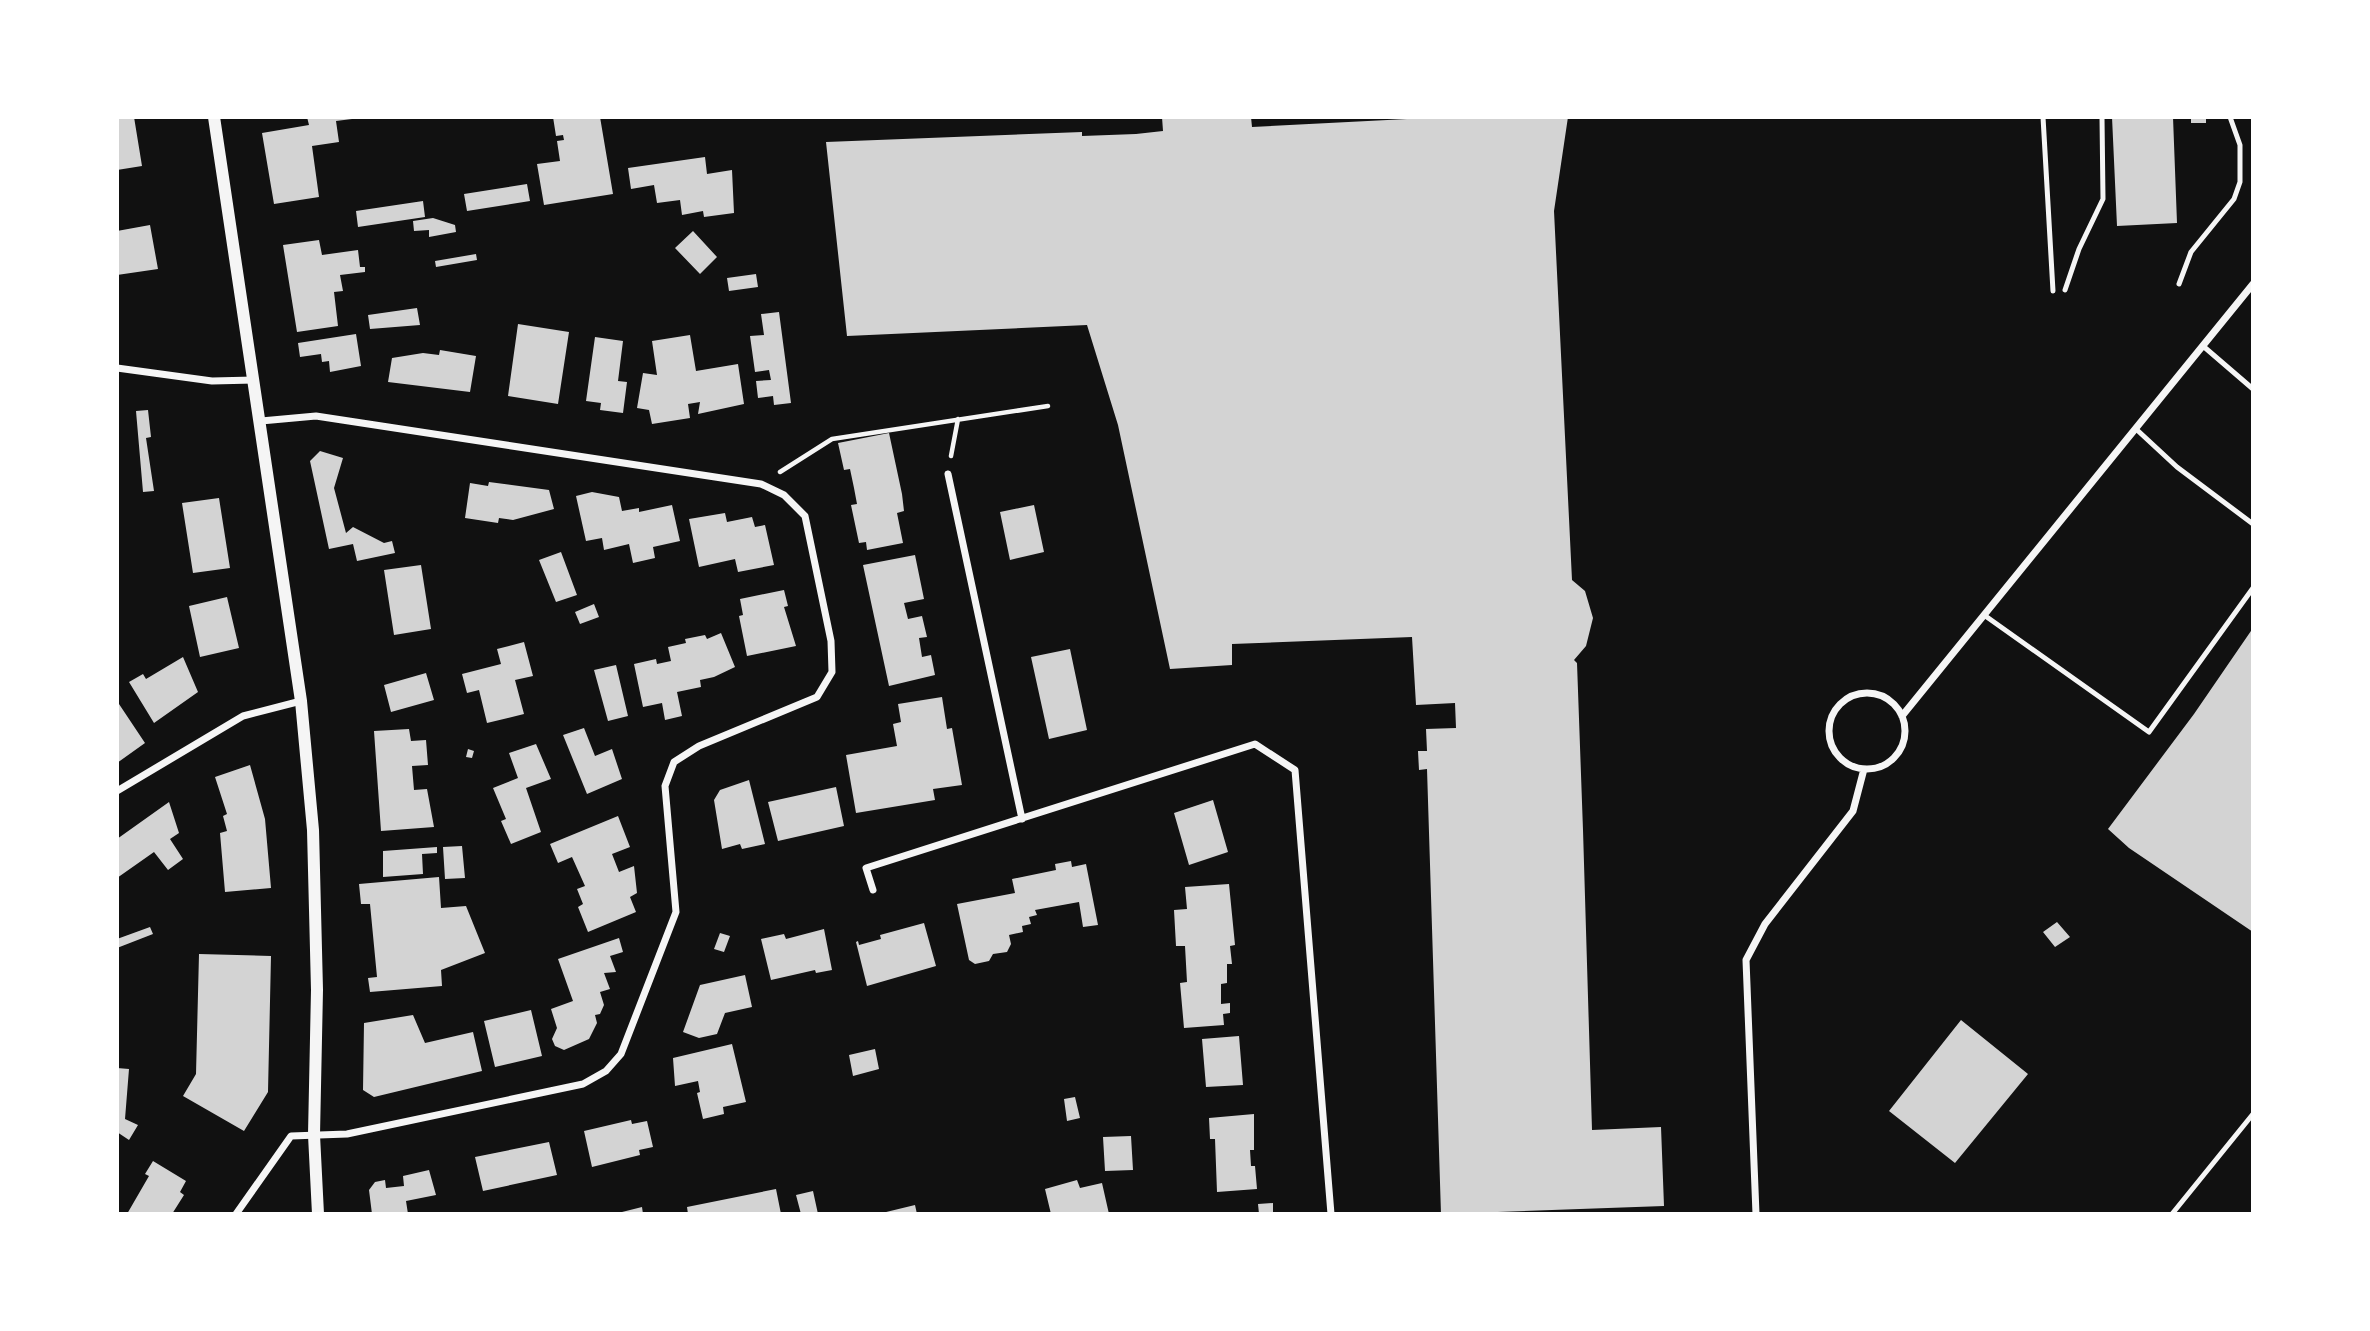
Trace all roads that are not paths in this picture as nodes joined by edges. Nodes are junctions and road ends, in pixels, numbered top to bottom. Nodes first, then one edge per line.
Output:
1 (214, 117) edge
2 (2043, 117) edge
3 (2102, 117) edge
4 (2230, 117) edge
5 (2179, 284) dead end
6 (2253, 284) edge
7 (2053, 290) dead end
8 (2065, 290) dead end
9 (2203, 346) junction
10 (117, 368) edge
11 (254, 380) junction
12 (2253, 389) edge
13 (261, 421) junction
14 (2136, 429) junction
15 (948, 474) road end
16 (2253, 524) edge
17 (2253, 589) edge
18 (1984, 615) junction
19 (301, 701) junction
20 (1902, 716) junction
21 (1864, 769) junction
22 (117, 791) edge
23 (1022, 818) junction
24 (873, 890) dead end
25 (2253, 1114) edge
26 (314, 1135) junction
27 (236, 1214) edge
28 (318, 1214) edge
29 (1331, 1214) edge
30 (1756, 1214) edge
31 (2172, 1214) edge

1 - 11 street
2 - 7 lane
3 - 8 lane
4 - 5 lane
6 - 9 street
9 - 12 lane
9 - 14 street
10 - 11 street
11 - 13 street
13 - 19 street
13 - 26 street
14 - 16 lane
14 - 18 street
15 - 23 street
17 - 18 lane
18 - 20 street
19 - 22 street
19 - 26 street
20 - 21 street
20 - 21 street
21 - 30 street
23 - 24 street
23 - 29 street
25 - 31 lane
26 - 27 street
26 - 28 street

